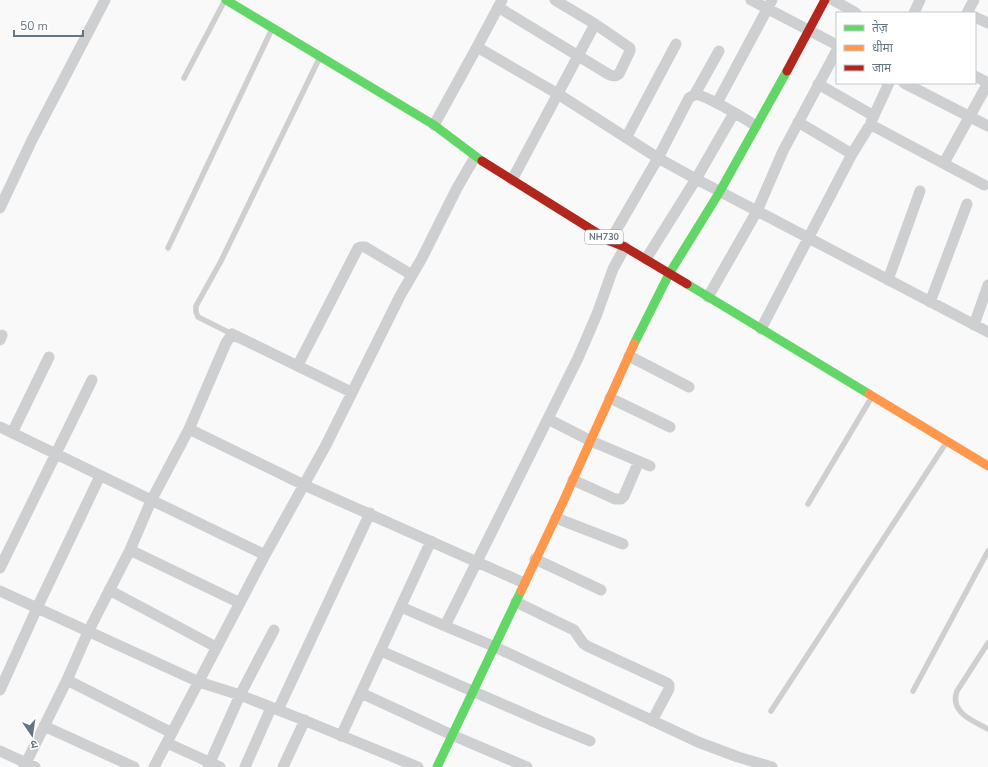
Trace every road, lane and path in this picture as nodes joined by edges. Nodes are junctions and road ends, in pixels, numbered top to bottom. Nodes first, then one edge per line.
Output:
1 (105, 0) edge
2 (555, 0) edge
3 (751, 0) edge
4 (825, 0) edge
5 (833, 0) edge
6 (920, 0) edge
7 (974, 0) edge
8 (231, 1) edge
9 (500, 4) edge
10 (769, 4) edge
11 (854, 12) edge
12 (914, 12) edge
13 (968, 12) edge
14 (976, 17) edge
15 (988, 23) edge
16 (595, 24) junction
17 (272, 28) junction
18 (808, 30) junction
19 (676, 44) dead end
20 (836, 44) edge
21 (478, 47) junction
22 (719, 51) dead end
23 (836, 52) edge
24 (320, 56) junction
25 (578, 56) junction
26 (976, 77) edge
27 (184, 78) dead end
28 (988, 83) edge
29 (818, 84) junction
30 (889, 84) edge
31 (906, 84) edge
32 (558, 94) junction
33 (695, 94) junction
34 (717, 104) junction
35 (734, 113) junction
36 (874, 116) junction
37 (969, 117) junction
38 (798, 122) junction
39 (434, 125) junction
40 (756, 126) junction
41 (988, 126) edge
42 (868, 128) junction
43 (626, 138) junction
44 (852, 154) junction
45 (475, 157) junction
46 (658, 158) junction
47 (944, 163) junction
48 (696, 179) junction
49 (512, 180) junction
50 (984, 185) dead end
51 (920, 191) dead end
52 (719, 192) junction
53 (967, 204) dead end
54 (0, 208) edge
55 (757, 211) junction
56 (808, 238) junction
57 (610, 241) junction
58 (626, 247) junction
59 (168, 248) dead end
60 (646, 259) junction
61 (670, 274) junction
62 (412, 275) junction
63 (888, 280) junction
64 (988, 285) edge
65 (708, 297) junction
66 (930, 302) junction
67 (974, 325) junction
68 (760, 329) junction
69 (988, 332) edge
70 (232, 334) junction
71 (629, 356) junction
72 (49, 357) dead end
73 (298, 365) junction
74 (92, 380) dead end
75 (689, 387) dead end
76 (351, 392) junction
77 (872, 396) junction
78 (610, 398) junction
79 (548, 419) junction
80 (0, 427) edge
81 (670, 427) dead end
82 (189, 429) junction
83 (12, 433) junction
84 (591, 441) junction
85 (947, 441) junction
86 (56, 454) junction
87 (988, 466) edge
88 (100, 476) junction
89 (573, 480) junction
90 (304, 485) junction
91 (151, 501) junction
92 (808, 504) dead end
93 (370, 513) junction
94 (556, 518) junction
95 (431, 541) junction
96 (623, 544) dead end
97 (130, 550) junction
98 (988, 551) edge
99 (264, 555) junction
100 (535, 559) junction
101 (476, 561) junction
102 (1, 564) edge
103 (524, 583) junction
104 (110, 590) junction
105 (601, 590) dead end
106 (0, 591) edge
107 (516, 602) junction
108 (240, 603) junction
109 (401, 607) junction
110 (37, 608) junction
111 (445, 626) junction
112 (274, 630) dead end
113 (88, 632) junction
114 (988, 643) edge
115 (493, 646) junction
116 (216, 647) junction
117 (381, 651) junction
118 (67, 680) junction
119 (199, 682) junction
120 (0, 690) edge
121 (472, 691) junction
122 (913, 692) dead end
123 (361, 693) junction
124 (240, 696) junction
125 (274, 709) junction
126 (771, 711) dead end
127 (305, 720) junction
128 (652, 721) junction
129 (44, 726) junction
130 (988, 729) edge
131 (452, 735) junction
132 (341, 736) junction
133 (169, 738) junction
134 (590, 741) dead end
135 (0, 751) edge
136 (735, 762) edge
137 (213, 765) edge
138 (28, 766) edge
139 (134, 767) edge
140 (154, 767) edge
141 (245, 767) edge
142 (284, 767) edge
143 (418, 767) edge
144 (438, 767) edge
145 (527, 767) edge
146 (772, 767) edge

1 - 54 street
2 - 16 street
3 - 10 street
4 - 18 main road
5 - 11 street
6 - 12 street
7 - 13 street
8 - 17 main road, NH730
8 - 27 lane
9 - 21 street
9 - 25 street
10 - 18 street
10 - 34 street
14 - 15 street
16 - 25 street
16 - 25 street
17 - 24 main road, NH730
17 - 59 lane
18 - 20 street
18 - 40 main road
19 - 43 street
21 - 32 street
21 - 39 street
22 - 33 street
23 - 29 street
24 - 39 main road, NH730
24 - 70 lane
25 - 32 street
26 - 28 street
28 - 37 street
29 - 36 street
29 - 38 street
30 - 36 street
31 - 37 street
32 - 43 street
32 - 49 street
33 - 34 street
33 - 46 street
34 - 35 street
35 - 40 street
35 - 48 street
36 - 42 street
37 - 41 street
37 - 47 street
38 - 44 street
38 - 55 street
39 - 45 main road, NH730
40 - 52 main road
42 - 44 street
42 - 47 street
43 - 46 street
44 - 56 street
45 - 49 main road, NH730
45 - 62 street
46 - 48 street
46 - 57 street
47 - 50 street
48 - 52 street
48 - 60 street
49 - 57 main road, NH730
51 - 63 street
52 - 55 street
52 - 61 main road
53 - 66 street
55 - 56 street
55 - 65 street
56 - 63 street
56 - 68 street
57 - 58 main road, NH730
58 - 60 main road, NH730
58 - 79 street
60 - 61 main road, NH730
61 - 65 main road, NH730
61 - 71 main road
62 - 73 street
62 - 76 street
63 - 66 street
64 - 67 street
65 - 68 main road, NH730
66 - 67 street
67 - 69 street
68 - 77 main road, NH730
70 - 73 street
70 - 82 street
71 - 75 street
71 - 78 main road
72 - 83 street
73 - 76 street
74 - 86 street
76 - 90 street
77 - 85 main road, NH730
77 - 92 lane
78 - 81 street
78 - 84 main road
79 - 84 street
79 - 101 street
80 - 83 street
82 - 90 street
82 - 91 street
83 - 86 street
84 - 89 main road
84 - 89 street
85 - 87 main road, NH730
85 - 126 lane
86 - 88 street
86 - 102 street
88 - 91 street
88 - 110 street
89 - 94 main road
90 - 93 street
90 - 99 street
91 - 97 street
91 - 99 street
93 - 95 street
93 - 125 street
94 - 96 street
94 - 100 main road
95 - 101 street
95 - 109 street
97 - 104 street
97 - 108 street
98 - 122 lane
99 - 108 street
100 - 103 main road
100 - 105 street
101 - 103 street
101 - 111 street
103 - 107 main road
104 - 113 street
104 - 116 street
106 - 110 street
107 - 115 main road
107 - 128 street
108 - 116 street
109 - 111 street
109 - 117 street
110 - 113 street
110 - 120 street
111 - 115 street
112 - 124 street
113 - 118 street
113 - 119 street
114 - 130 lane
115 - 121 main road
115 - 128 street
116 - 119 street
117 - 121 street
117 - 123 street
118 - 129 street
118 - 133 street
119 - 124 street
119 - 133 street
121 - 131 main road
121 - 134 street
123 - 131 street
123 - 132 street
124 - 125 street
124 - 137 street
125 - 127 street
125 - 141 street
127 - 132 street
127 - 142 street
128 - 136 street
129 - 138 street
129 - 139 street
131 - 144 main road
131 - 145 street
132 - 143 street
133 - 137 street
133 - 140 street
135 - 138 street
136 - 146 street

